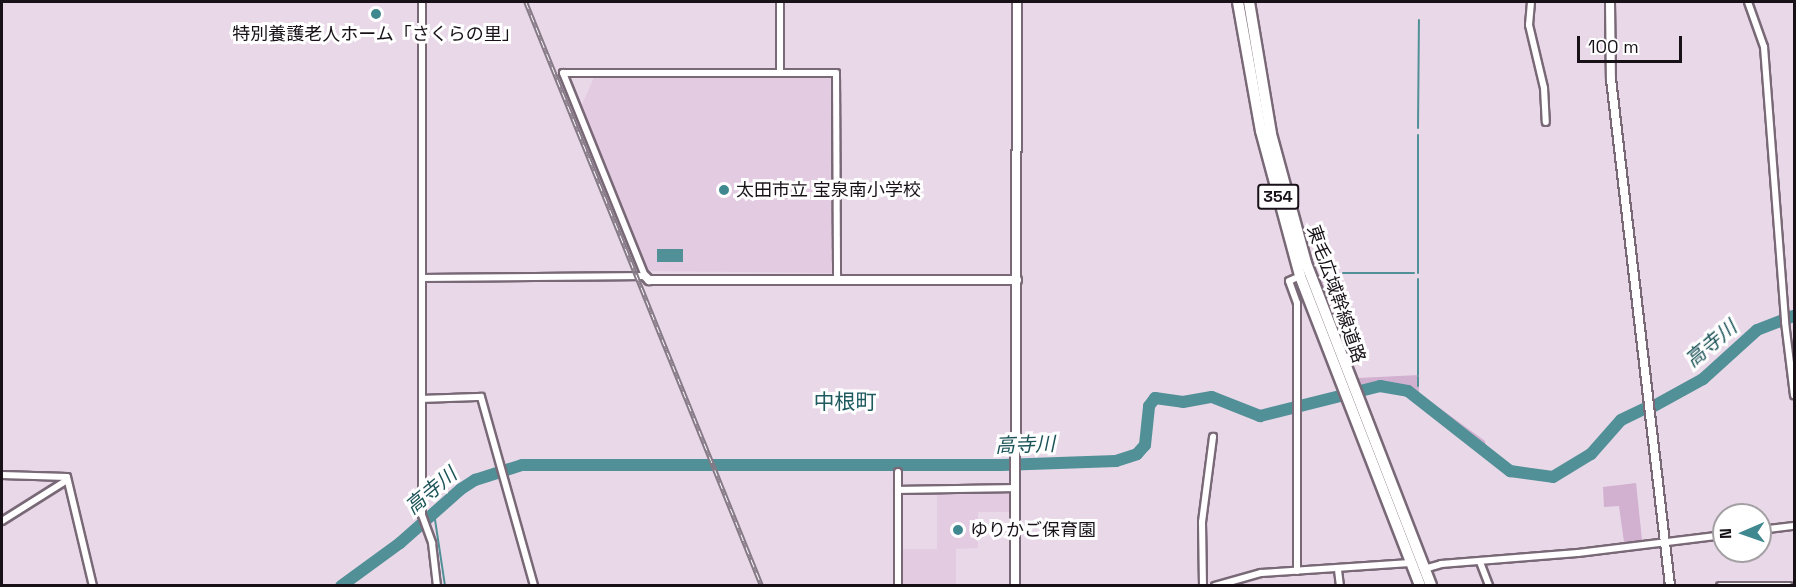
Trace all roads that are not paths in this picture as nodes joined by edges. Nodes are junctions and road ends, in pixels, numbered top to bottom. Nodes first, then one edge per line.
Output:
1 (422, 2) edge
2 (780, 2) edge
3 (1017, 2) edge
4 (1238, 2) edge
5 (1249, 2) edge
6 (1531, 2) edge
7 (1610, 2) edge
8 (1748, 2) edge
9 (780, 73) junction
10 (1546, 122) dead end
11 (645, 276) junction
12 (1300, 276) junction
13 (424, 278) junction
14 (1017, 280) junction
15 (837, 281) junction
16 (1346, 384) junction
17 (1794, 395) edge
18 (1351, 396) junction
19 (423, 399) junction
20 (1213, 437) dead end
21 (898, 472) dead end
22 (2, 475) edge
23 (67, 480) junction
24 (1016, 488) junction
25 (898, 490) junction
26 (2, 521) edge
27 (1794, 526) edge
28 (1772, 529) edge
29 (1712, 536) edge
30 (1665, 542) junction
31 (1411, 562) junction
32 (1480, 562) junction
33 (1424, 569) junction
34 (1338, 570) junction
35 (1298, 571) junction
36 (93, 585) edge
37 (437, 585) edge
38 (534, 585) edge
39 (898, 585) edge
40 (1016, 585) edge
41 (1203, 585) edge
42 (1215, 585) edge
43 (1340, 585) edge
44 (1420, 585) edge
45 (1431, 585) edge
46 (1489, 585) edge
47 (1670, 585) edge
48 (1720, 585) edge
49 (1789, 585) edge

1 - 13 street
2 - 9 street
3 - 14 street
4 - 12 highway, 東毛広域幹線道路 / 354
5 - 16 highway, 東毛広域幹線道路 / 354
6 - 10 street
7 - 30 street
8 - 17 street
9 - 11 street
9 - 15 street
11 - 13 street
11 - 15 street
12 - 16 highway, 東毛広域幹線道路 / 354
12 - 35 street
13 - 19 street
14 - 15 street
14 - 24 street
16 - 18 highway, 東毛広域幹線道路 / 354
18 - 31 highway, 東毛広域幹線道路 / 354
18 - 33 highway, 東毛広域幹線道路 / 354
19 - 37 street
19 - 38 street
20 - 41 street
21 - 25 street
22 - 23 street
23 - 26 street
23 - 36 street
24 - 25 street
24 - 40 street
25 - 39 street
27 - 28 street
29 - 30 street
30 - 32 street
30 - 47 street
31 - 34 street
31 - 44 highway, 東毛広域幹線道路 / 354
32 - 33 street
32 - 46 street
33 - 45 highway, 東毛広域幹線道路 / 354
34 - 35 street
34 - 43 street
35 - 42 street
48 - 49 street

